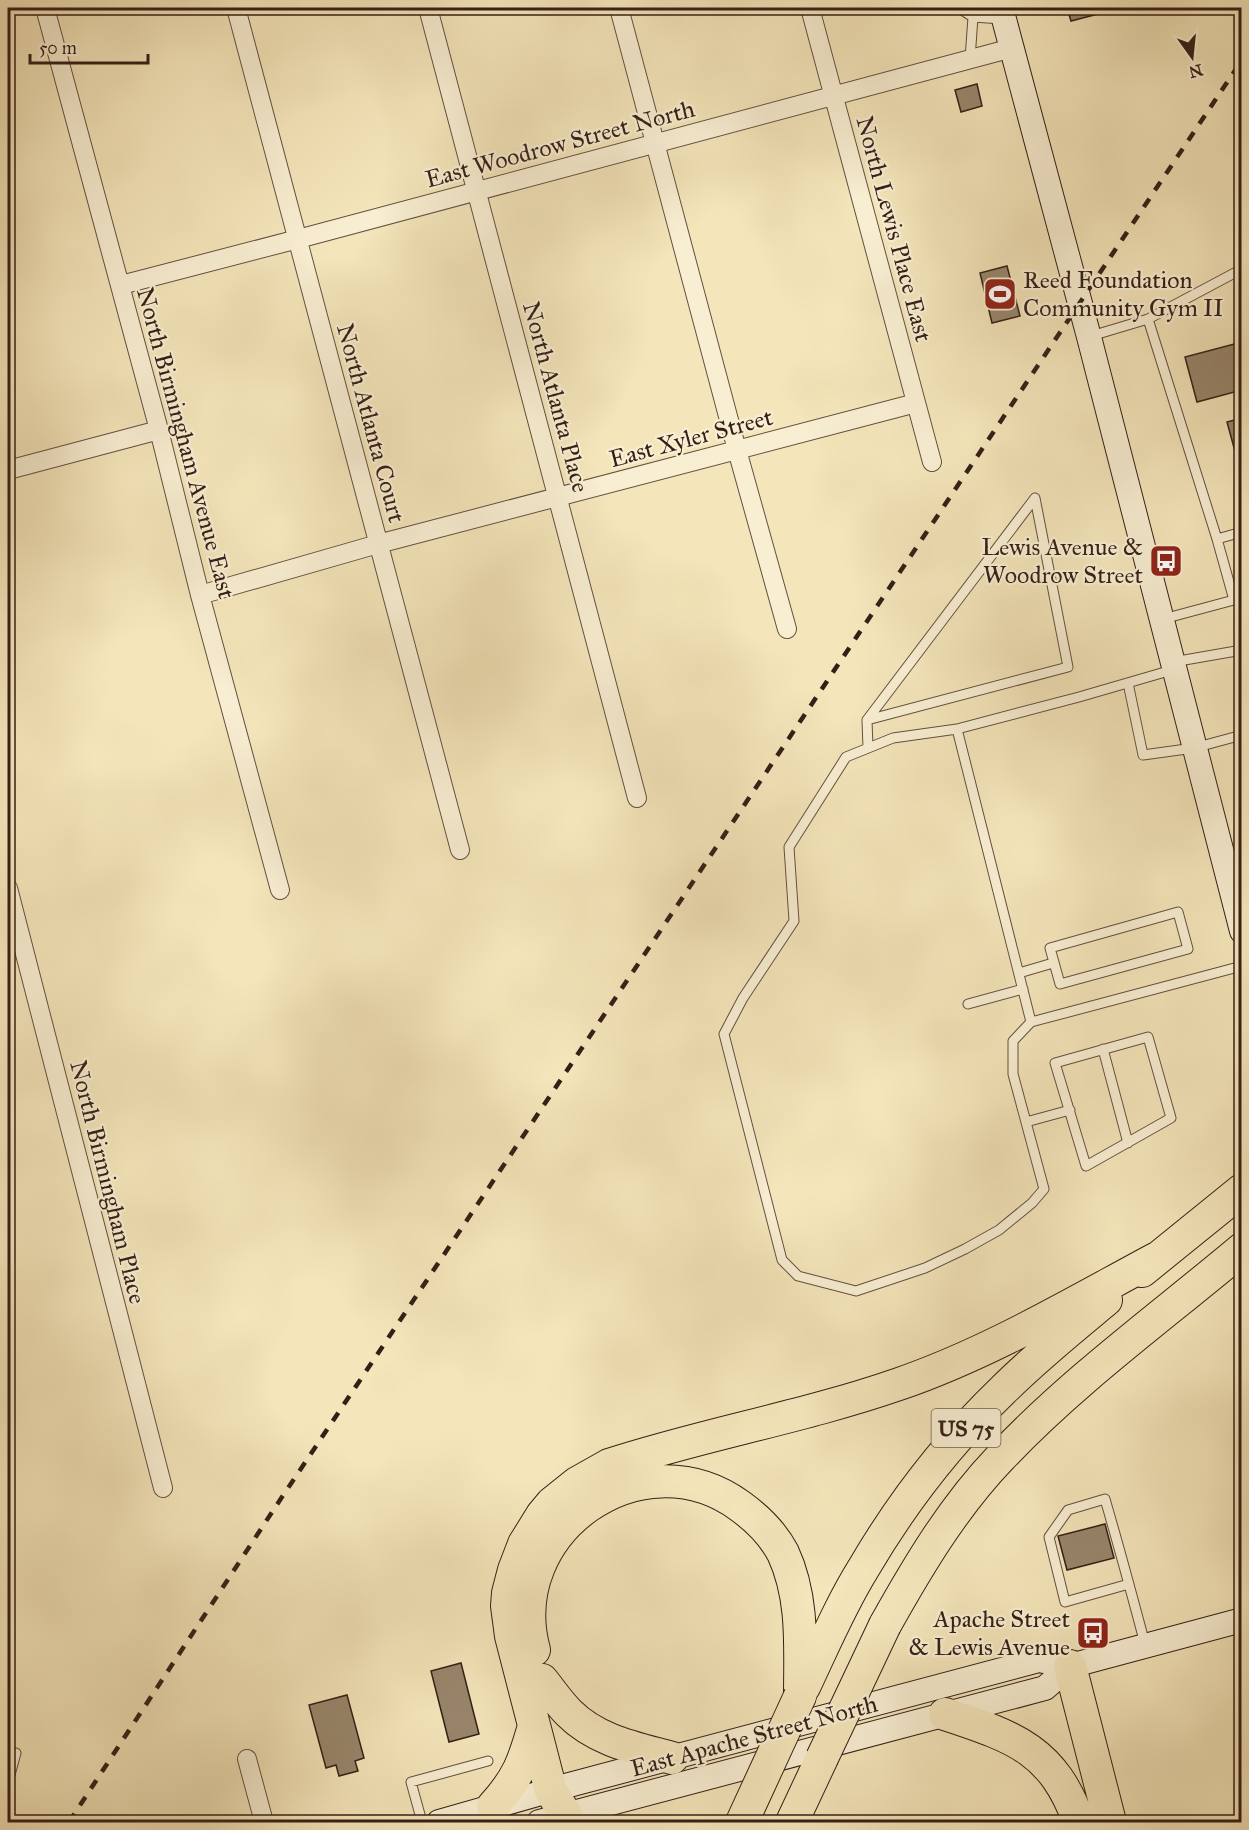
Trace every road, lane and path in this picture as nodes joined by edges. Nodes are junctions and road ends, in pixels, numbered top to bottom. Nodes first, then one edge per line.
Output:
1 (45, 8) edge
2 (236, 8) edge
3 (428, 8) edge
4 (619, 8) edge
5 (810, 8) edge
6 (959, 8) edge
7 (1003, 13) edge
8 (973, 17) junction
9 (1012, 48) junction
10 (970, 59) junction
11 (834, 96) junction
12 (655, 143) junction
13 (477, 190) junction
14 (298, 239) junction
15 (1242, 269) edge
16 (121, 285) junction
17 (1148, 319) junction
18 (1089, 337) junction
19 (916, 403) junction
20 (159, 430) junction
21 (737, 450) junction
22 (932, 462) dead end
23 (8, 470) edge
24 (558, 497) junction
25 (1242, 532) edge
26 (1217, 539) junction
27 (378, 544) junction
28 (201, 595) junction
29 (1161, 619) junction
30 (787, 629) dead end
31 (1242, 650) edge
32 (1173, 666) junction
33 (1128, 683) junction
34 (867, 720) junction
35 (957, 729) junction
36 (1242, 735) edge
37 (868, 748) junction
38 (1194, 748) junction
39 (637, 798) dead end
40 (460, 850) dead end
41 (8, 888) edge
42 (280, 890) dead end
43 (1242, 931) edge
44 (1053, 963) junction
45 (1242, 966) edge
46 (1019, 973) junction
47 (1023, 989) junction
48 (968, 1004) dead end
49 (1031, 1022) junction
50 (1103, 1049) junction
51 (1070, 1110) junction
52 (1026, 1122) junction
53 (1128, 1143) junction
54 (1242, 1190) edge
55 (1242, 1249) edge
56 (1157, 1258) junction
57 (163, 1488) dead end
58 (1129, 1584) junction
59 (1242, 1620) edge
60 (813, 1642) junction
61 (1146, 1646) junction
62 (1070, 1666) junction
63 (543, 1680) junction
64 (945, 1714) junction
65 (534, 1726) junction
66 (16, 1753) dead end
67 (672, 1758) junction
68 (822, 1758) junction
69 (247, 1759) dead end
70 (488, 1761) dead end
71 (8, 1782) edge
72 (556, 1803) edge
73 (493, 1806) junction
74 (264, 1822) edge
75 (422, 1822) edge
76 (439, 1822) edge
77 (742, 1822) edge
78 (792, 1822) edge
79 (817, 1822) edge
80 (1079, 1822) edge
81 (1110, 1822) edge

1 - 16 street, North Birmingham Avenue East
2 - 14 street, North Atlanta Court
3 - 13 street, North Atlanta Place
4 - 12 street
5 - 11 street, North Lewis Place East
6 - 8 lane
7 - 8 lane
7 - 9 main road
8 - 10 lane
9 - 10 street, East Woodrow Street North
9 - 18 main road
10 - 11 street, East Woodrow Street North
11 - 12 street, East Woodrow Street North
11 - 19 street, North Lewis Place East
12 - 13 street, East Woodrow Street North
12 - 21 street
13 - 14 street, East Woodrow Street North
13 - 24 street, North Atlanta Place
14 - 16 street, East Woodrow Street North
14 - 27 street, North Atlanta Court
15 - 17 lane
16 - 20 street, North Birmingham Avenue East
17 - 18 lane
17 - 26 lane
18 - 29 main road
19 - 21 street, East Xyler Street
19 - 22 street, North Lewis Place East
20 - 23 street
20 - 28 street, North Birmingham Avenue East
21 - 24 street, East Xyler Street
21 - 30 street
24 - 27 street, East Xyler Street
24 - 39 street, North Atlanta Place
25 - 26 lane
26 - 29 lane
27 - 28 street, East Xyler Street
27 - 40 street, North Atlanta Court
28 - 42 street, North Birmingham Avenue East
29 - 32 main road
31 - 32 lane
32 - 33 lane
32 - 38 main road
33 - 35 lane
33 - 38 lane
34 - 34 lane
34 - 37 lane
35 - 37 lane
35 - 46 lane
36 - 38 lane
37 - 52 lane
38 - 43 main road
41 - 57 street, North Birmingham Place
44 - 44 lane
44 - 46 lane
45 - 49 lane
46 - 47 lane
47 - 48 lane
47 - 49 lane
49 - 52 lane
50 - 51 lane
50 - 53 lane
50 - 53 lane
51 - 52 lane
51 - 53 lane
54 - 56 highway, US 75
55 - 68 highway, US 75, bridge
56 - 60 highway, US 75
56 - 65 highway
58 - 58 lane
58 - 61 lane
59 - 61 main road, East Apache Street North
60 - 63 highway
60 - 77 highway, US 75, bridge
61 - 62 main road, East Apache Street North
62 - 64 main road, East Apache Street North
62 - 67 main road, East Apache Street North
62 - 81 highway
63 - 67 highway
63 - 72 highway
64 - 72 main road, East Apache Street North
64 - 80 highway
65 - 72 highway
65 - 73 highway
66 - 71 lane
67 - 72 main road, East Apache Street North
68 - 78 highway, US 75
68 - 79 highway
69 - 74 street
70 - 75 lane
72 - 73 main road, East Apache Street North
73 - 76 main road, East Apache Street North

